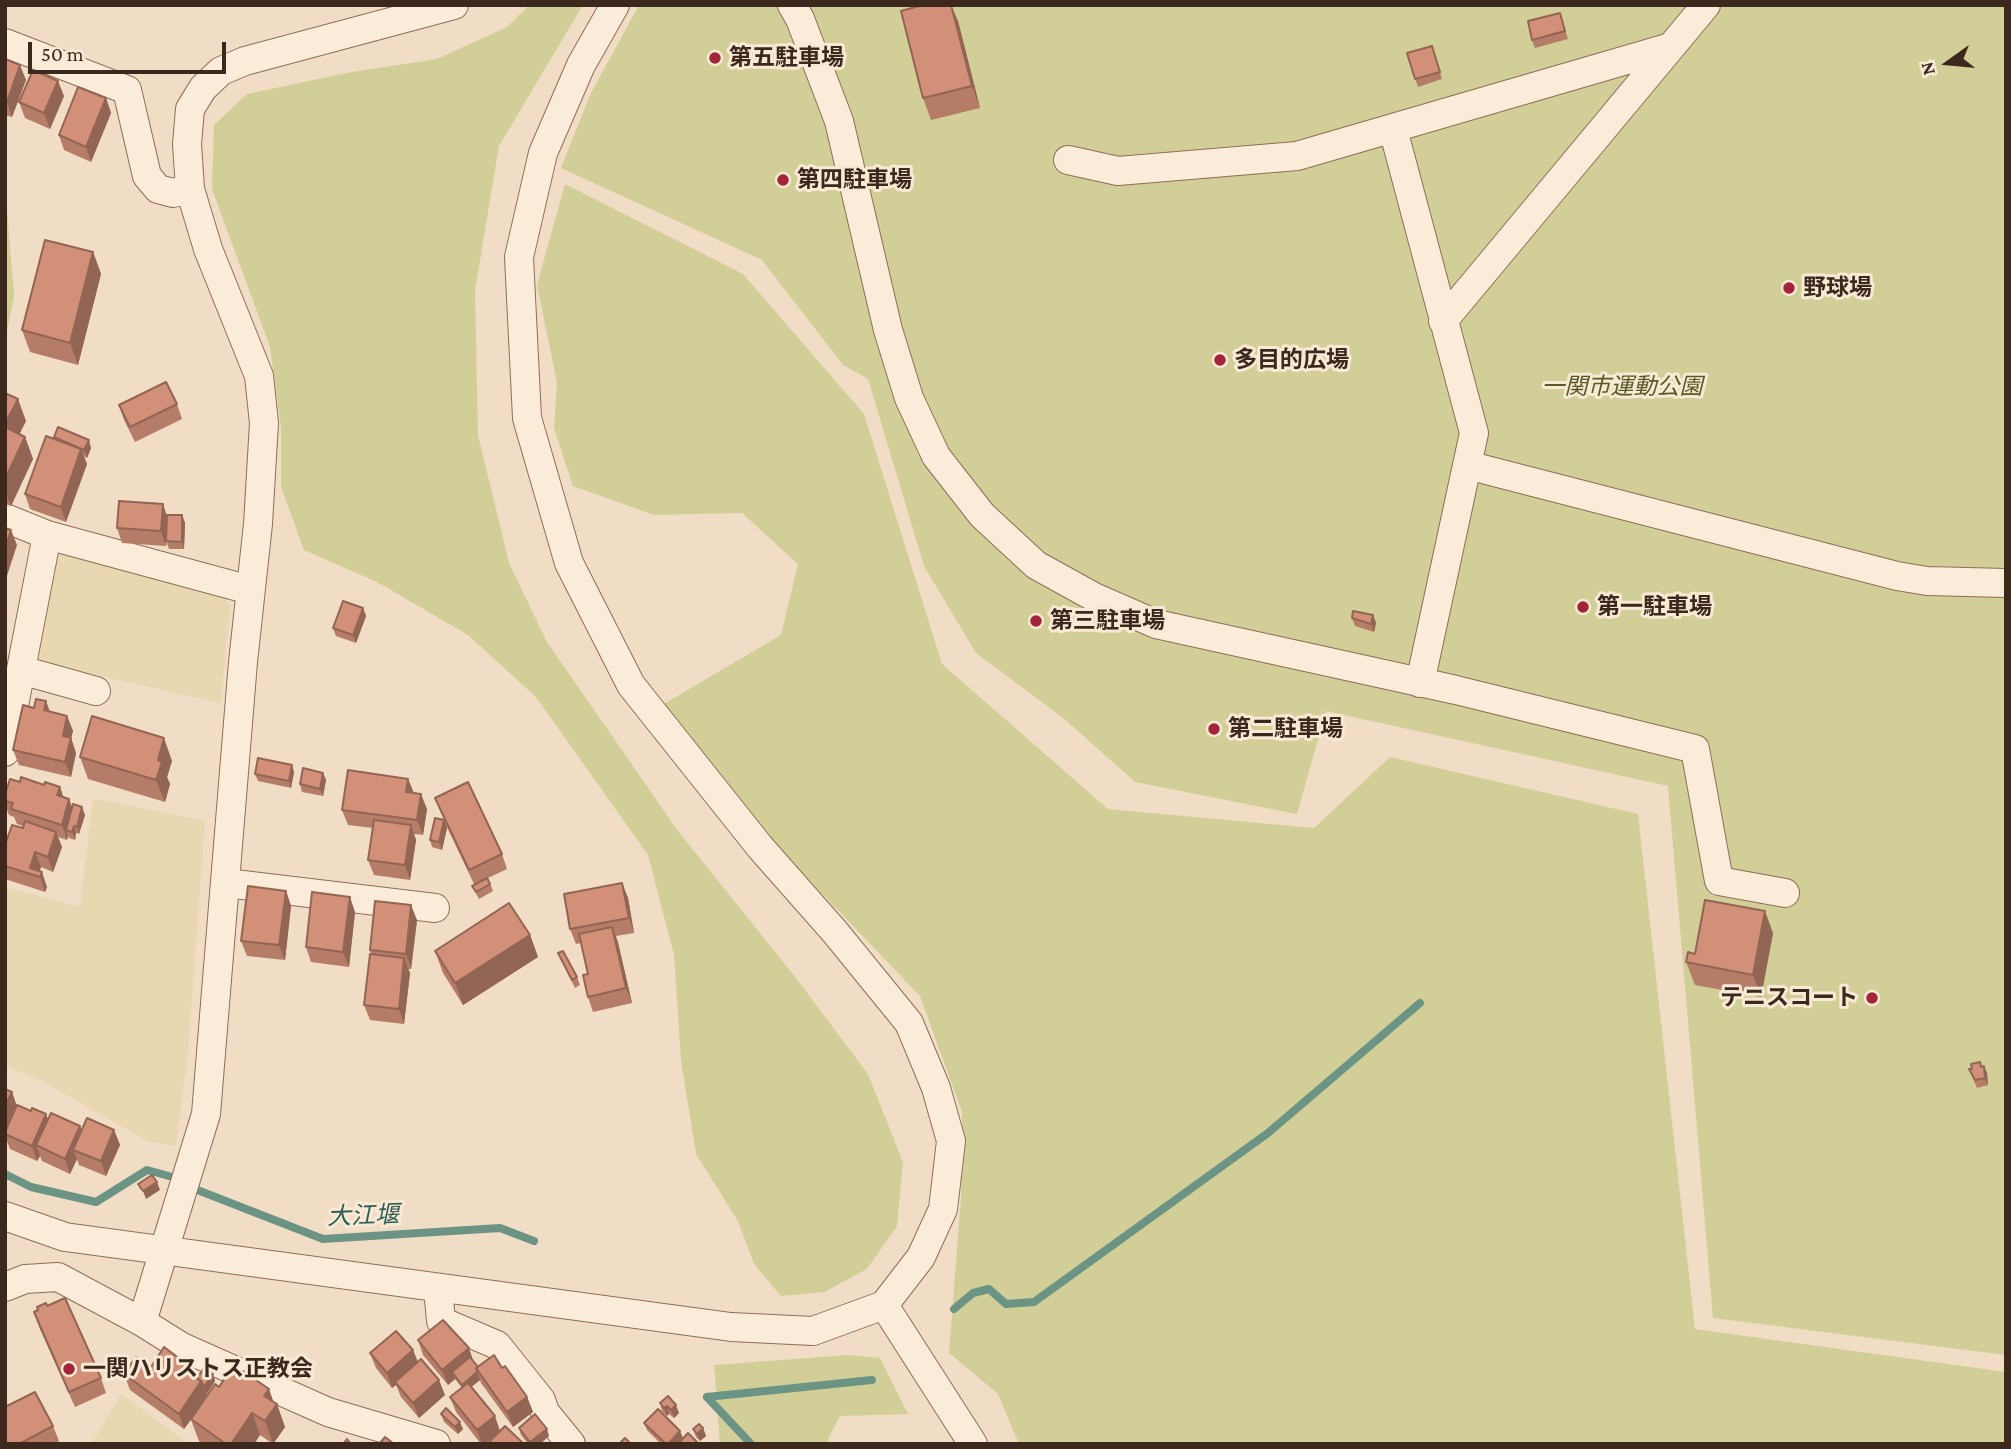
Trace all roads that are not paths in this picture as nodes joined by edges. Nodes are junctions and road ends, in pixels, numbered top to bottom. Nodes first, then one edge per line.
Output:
1 (454, 5) edge
2 (615, 5) edge
3 (793, 5) edge
4 (1706, 5) edge
5 (5, 43) edge
6 (1671, 47) junction
7 (1393, 129) junction
8 (1068, 160) dead end
9 (190, 189) junction
10 (1443, 321) junction
11 (1467, 465) junction
12 (5, 518) edge
13 (47, 535) junction
14 (2006, 583) edge
15 (250, 590) junction
16 (21, 670) junction
17 (1420, 683) junction
18 (96, 691) dead end
19 (8, 720) edge
20 (5, 752) edge
21 (226, 883) junction
22 (1785, 893) dead end
23 (435, 908) dead end
24 (5, 1216) edge
25 (164, 1252) junction
26 (5, 1287) edge
27 (438, 1288) junction
28 (884, 1305) junction
29 (142, 1322) junction
30 (433, 1443) edge
31 (571, 1444) edge
32 (973, 1444) edge

1 - 9 street
2 - 28 street
3 - 17 street
4 - 6 street
5 - 9 street
6 - 7 street
6 - 10 street
7 - 8 street
7 - 10 street
9 - 15 street
10 - 11 street
11 - 14 street
11 - 17 street
12 - 13 street
13 - 15 street
13 - 16 street
15 - 21 street
16 - 18 street
16 - 19 street
17 - 22 street
19 - 20 street
21 - 23 street
21 - 25 street
24 - 25 street
25 - 27 street
25 - 29 street
26 - 29 street
27 - 28 street
27 - 31 street
28 - 32 street
29 - 30 street

